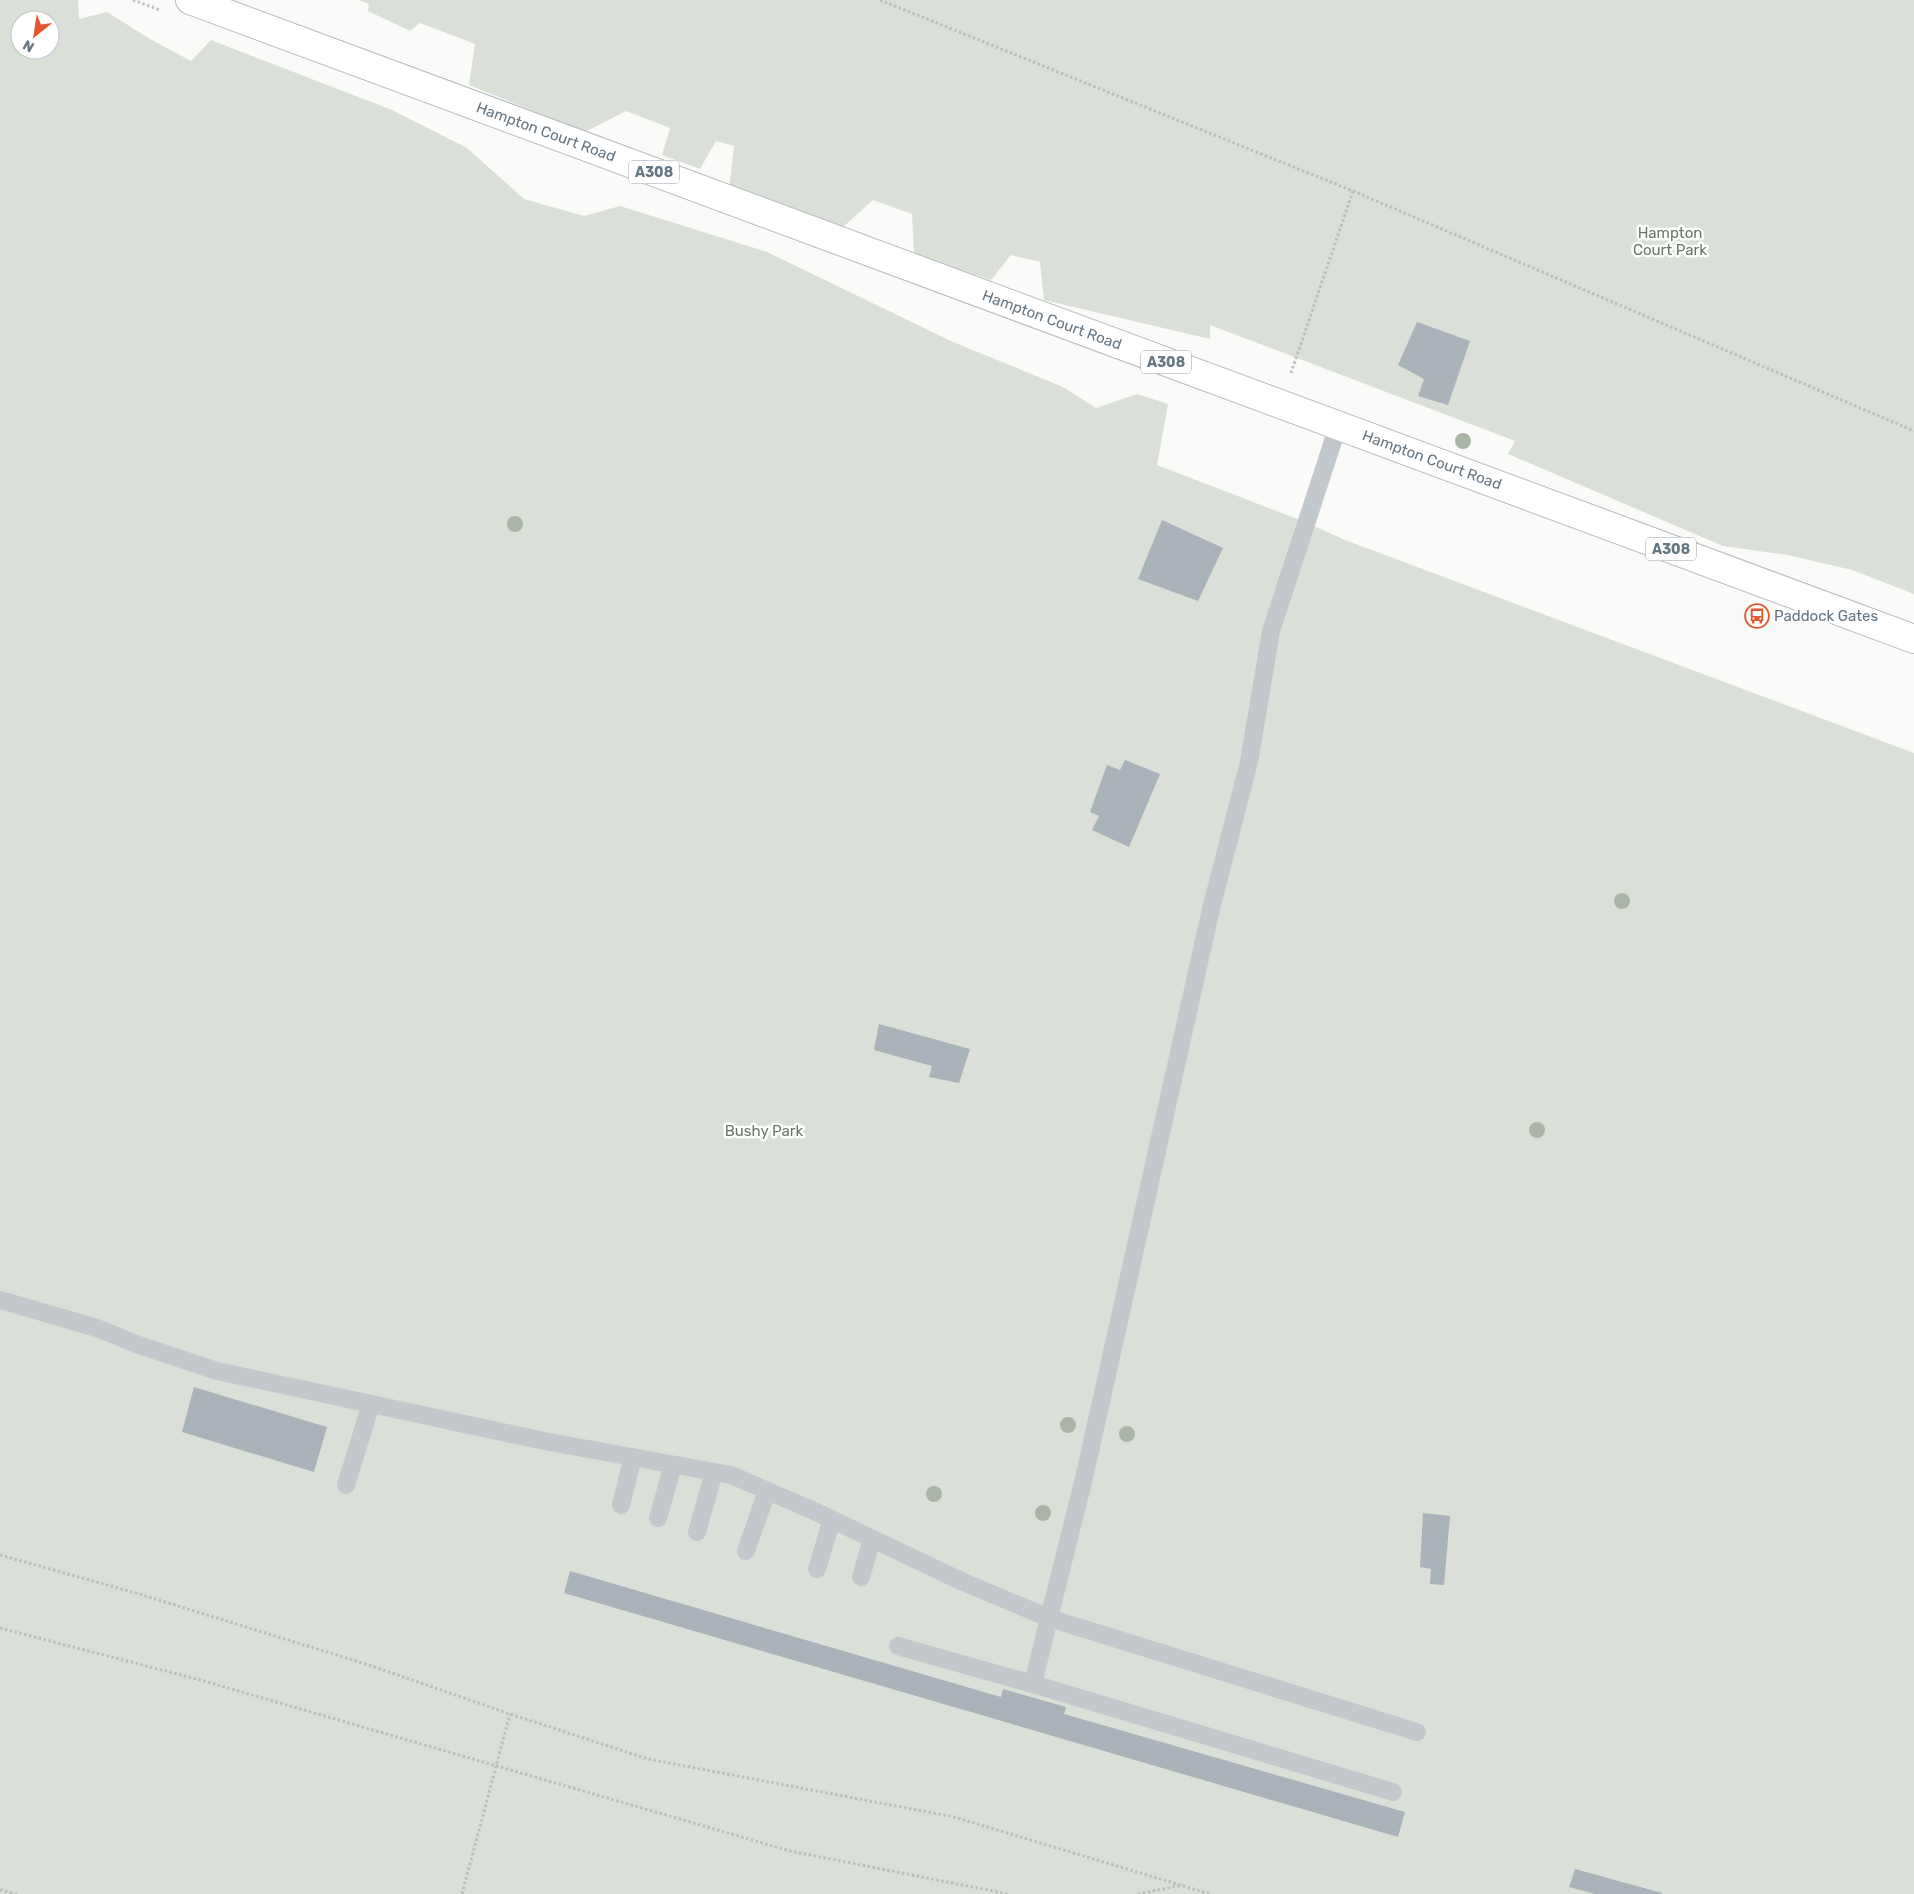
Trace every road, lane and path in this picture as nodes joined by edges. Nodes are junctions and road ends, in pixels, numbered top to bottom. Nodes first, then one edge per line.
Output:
1 (190, 0) edge
2 (880, 0) edge
3 (1353, 192) junction
4 (1278, 403) junction
5 (1338, 426) junction
6 (1914, 431) edge
7 (1914, 639) edge
8 (0, 1300) edge
9 (371, 1404) junction
10 (633, 1457) junction
11 (672, 1465) junction
12 (714, 1472) junction
13 (346, 1485) dead end
14 (767, 1491) junction
15 (621, 1505) dead end
16 (658, 1518) dead end
17 (832, 1519) junction
18 (697, 1532) dead end
19 (872, 1539) junction
20 (746, 1550) dead end
21 (0, 1555) edge
22 (817, 1570) dead end
23 (861, 1577) dead end
24 (1049, 1618) junction
25 (0, 1628) edge
26 (898, 1646) dead end
27 (1033, 1684) junction
28 (510, 1714) junction
29 (1417, 1732) dead end
30 (497, 1764) junction
31 (1393, 1792) dead end
32 (1183, 1885) junction
33 (0, 1890) edge
34 (17, 1894) edge
35 (462, 1894) edge
36 (1008, 1894) edge
37 (1138, 1894) edge
38 (1210, 1894) edge

1 - 4 main road, Hampton Court Road / A308
2 - 3 path
3 - 4 path
3 - 6 path
4 - 5 main road, Hampton Court Road / A308
5 - 7 main road, Hampton Court Road / A308
5 - 24 lane
8 - 9 lane
9 - 10 lane
9 - 13 lane
10 - 11 lane
10 - 15 lane
11 - 12 lane
11 - 16 lane
12 - 14 lane
12 - 18 lane
14 - 17 lane
14 - 20 lane
17 - 19 lane
17 - 22 lane
19 - 23 lane
19 - 24 lane
21 - 28 path
24 - 27 lane
24 - 29 lane
25 - 30 path
26 - 27 lane
27 - 31 lane
28 - 30 path
28 - 32 path
30 - 35 path
30 - 36 path
32 - 37 path
32 - 38 path
33 - 34 path

